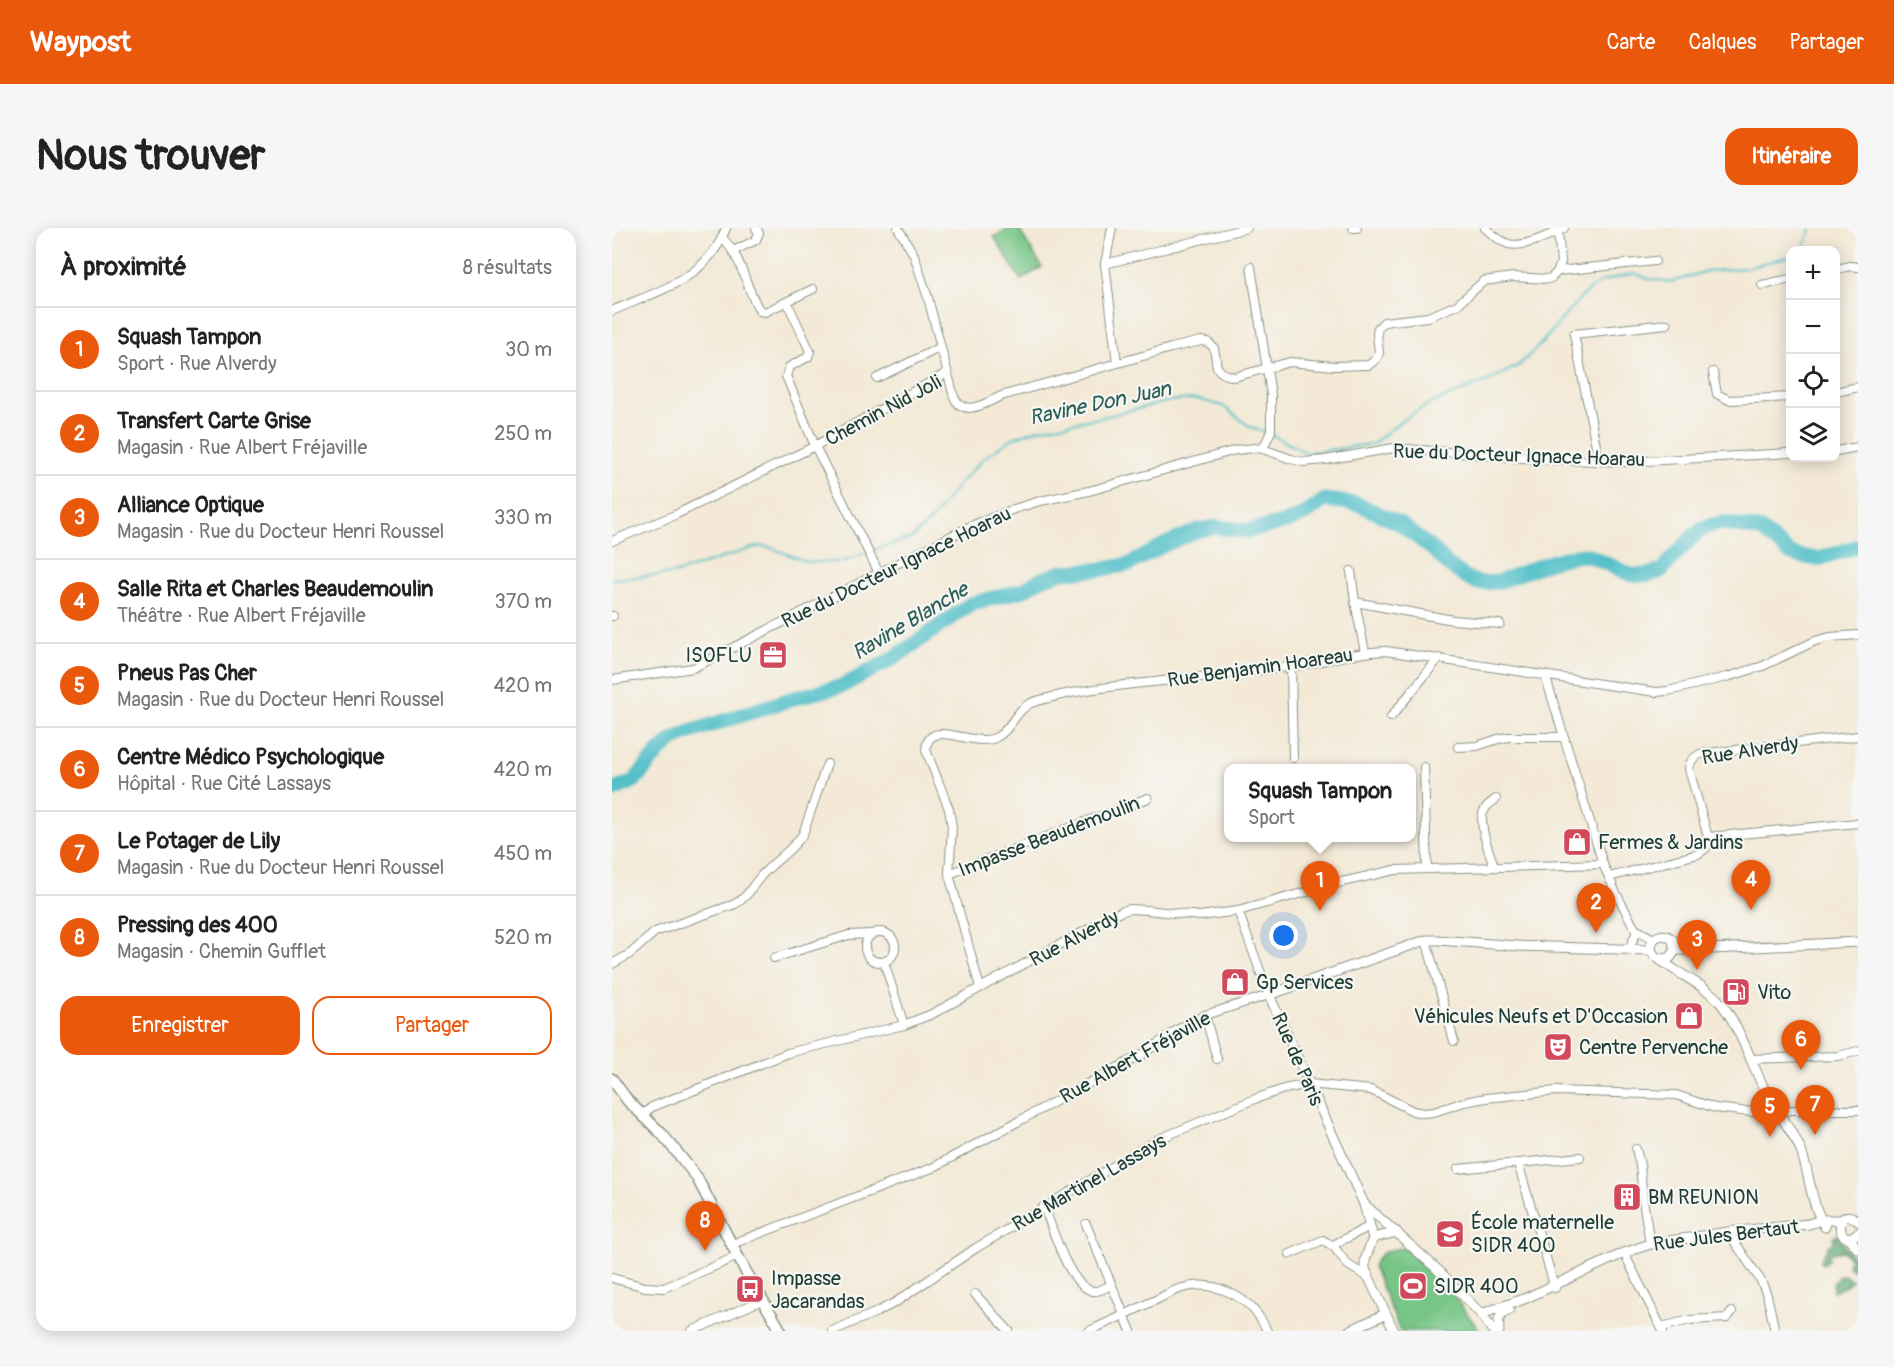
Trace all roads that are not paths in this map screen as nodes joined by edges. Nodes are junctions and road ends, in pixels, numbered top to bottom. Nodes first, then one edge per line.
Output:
1 (726, 228) edge
2 (756, 228) edge
3 (898, 228) edge
4 (1112, 228) edge
5 (1247, 228) edge
6 (1485, 228) edge
7 (1556, 231) edge
8 (1210, 232) edge
9 (723, 239) junction
10 (733, 251) junction
11 (1655, 261) dead end
12 (1105, 264) junction
13 (1251, 267) dead end
14 (1858, 267) edge
15 (1840, 268) edge
16 (1558, 271) junction
17 (1786, 280) edge
18 (1762, 285) dead end
19 (813, 289) dead end
20 (787, 302) junction
21 (612, 310) edge
22 (1667, 324) dead end
23 (941, 347) junction
24 (1117, 363) junction
25 (1266, 368) junction
26 (1713, 372) dead end
27 (946, 373) junction
28 (877, 378) dead end
29 (1858, 387) edge
30 (1840, 391) edge
31 (1786, 397) edge
32 (1264, 444) junction
33 (815, 447) junction
34 (1858, 447) edge
35 (1840, 450) edge
36 (1786, 453) edge
37 (1599, 461) junction
38 (612, 541) edge
39 (1351, 571) dead end
40 (879, 573) junction
41 (1355, 602) junction
42 (1500, 624) dead end
43 (1858, 635) edge
44 (1365, 652) junction
45 (1439, 658) junction
46 (1291, 666) junction
47 (1545, 675) junction
48 (612, 680) edge
49 (1391, 717) dead end
50 (1858, 736) edge
51 (1563, 737) junction
52 (1458, 747) dead end
53 (1293, 758) dead end
54 (827, 764) dead end
55 (1424, 766) dead end
56 (1148, 798) dead end
57 (1496, 799) dead end
58 (1858, 824) edge
59 (1708, 837) junction
60 (1603, 864) junction
61 (1494, 866) junction
62 (1427, 869) junction
63 (950, 873) junction
64 (1609, 877) junction
65 (1238, 911) junction
66 (1636, 932) junction
67 (871, 934) junction
68 (1426, 940) junction
69 (1858, 942) edge
70 (1652, 944) junction
71 (1629, 949) junction
72 (1670, 955) junction
73 (774, 958) dead end
74 (885, 962) junction
75 (612, 964) edge
76 (980, 988) junction
77 (1269, 995) junction
78 (1205, 1015) junction
79 (904, 1026) junction
80 (1454, 1041) dead end
81 (1858, 1051) edge
82 (1217, 1059) dead end
83 (1750, 1059) junction
84 (612, 1079) edge
85 (1309, 1084) junction
86 (1858, 1110) edge
87 (1777, 1111) junction
88 (642, 1115) junction
89 (1636, 1149) dead end
90 (1580, 1157) dead end
91 (1518, 1163) junction
92 (1458, 1169) dead end
93 (1364, 1204) junction
94 (1044, 1206) junction
95 (1843, 1220) junction
96 (1857, 1220) edge
97 (1823, 1223) junction
98 (1086, 1224) dead end
99 (1370, 1226) junction
100 (1396, 1232) junction
101 (1728, 1232) junction
102 (1850, 1234) edge
103 (1374, 1238) junction
104 (732, 1244) junction
105 (1647, 1245) junction
106 (1334, 1247) junction
107 (1858, 1249) edge
108 (1290, 1254) dead end
109 (1624, 1254) junction
110 (738, 1256) junction
111 (1366, 1276) junction
112 (612, 1278) edge
113 (1111, 1285) junction
114 (1554, 1287) junction
115 (975, 1294) dead end
116 (762, 1300) junction
117 (1732, 1312) dead end
118 (1385, 1314) junction
119 (1481, 1314) junction
120 (1124, 1315) junction
121 (1662, 1329) edge
122 (692, 1331) edge
123 (782, 1331) edge
124 (832, 1331) edge
125 (1009, 1331) edge
126 (1089, 1331) edge
127 (1131, 1331) edge
128 (1267, 1331) edge
129 (1349, 1331) edge
130 (1394, 1331) edge
131 (1493, 1331) edge
132 (1499, 1331) edge
133 (1775, 1331) edge

1 - 9 street
2 - 10 street
3 - 23 street
4 - 12 street
5 - 8 street
6 - 7 street
7 - 16 street
8 - 12 street
9 - 10 street
9 - 21 street
10 - 20 street
11 - 16 street
12 - 24 street
13 - 25 street
14 - 15 street
16 - 25 street, Chemin Nid Joli
17 - 18 street
19 - 20 street
20 - 33 street
22 - 37 street
23 - 27 street
23 - 28 street
24 - 25 street, Chemin Nid Joli
24 - 27 street, Chemin Nid Joli
25 - 32 street
26 - 31 street
27 - 33 street, Chemin Nid Joli
29 - 30 street
32 - 37 street, Rue du Docteur Ignace Hoarau
32 - 40 street, Rue du Docteur Ignace Hoarau
33 - 38 street, Chemin Nid Joli
33 - 40 street
34 - 35 street
36 - 37 street, Rue du Docteur Ignace Hoarau
39 - 41 street
40 - 48 street, Rue du Docteur Ignace Hoarau
41 - 42 street
41 - 44 street
43 - 47 street, Rue Benjamin Hoareau
44 - 45 street, Rue Benjamin Hoareau
44 - 46 street, Rue Benjamin Hoareau
45 - 47 street, Rue Benjamin Hoareau
45 - 49 street
46 - 53 street
46 - 63 street, Rue Benjamin Hoareau
47 - 51 street
50 - 59 street, Rue Alverdy
51 - 52 street
51 - 60 street
54 - 75 street
55 - 62 street
56 - 63 street, Impasse Beaudemoulin
57 - 61 street
58 - 59 street
59 - 64 street
60 - 61 street, Rue Alverdy
60 - 64 street
61 - 62 street, Rue Alverdy
62 - 65 street, Rue Alverdy
63 - 76 street, Rue Benjamin Hoareau
64 - 66 street
65 - 76 street, Rue Alverdy
65 - 77 street, Rue de Paris
66 - 70 street
66 - 71 street
67 - 73 street
67 - 74 street
67 - 74 street
68 - 71 street, Rue Albert Fréjaville
68 - 77 street, Rue Albert Fréjaville
68 - 80 street
69 - 72 street
70 - 71 street, Rue Albert Fréjaville
70 - 72 street
70 - 72 street
72 - 83 street
74 - 79 street
76 - 79 street, Rue Alverdy
77 - 78 street, Rue Albert Fréjaville
77 - 85 street, Rue de Paris
78 - 82 street
78 - 104 street, Rue Albert Fréjaville
79 - 88 street, Rue Alverdy
81 - 83 street
83 - 87 street
84 - 88 main road
85 - 87 street, Rue Martinel Lassays
85 - 93 street, Rue de Paris
85 - 94 street, Rue Martinel Lassays
86 - 87 street, Rue Martinel Lassays
87 - 97 street
88 - 104 main road
89 - 105 street
90 - 91 street
91 - 92 street
91 - 114 street
93 - 99 street, Rue de Paris
93 - 100 street, Rue de Paris
94 - 113 street
94 - 124 street, Rue Martinel Lassays
95 - 96 street, Rue Jules Bertaut
95 - 97 street, Rue Jules Bertaut
95 - 102 street
97 - 101 street, Rue Jules Bertaut
97 - 102 street, Rue Jules Bertaut
98 - 113 street
99 - 103 street, Rue de Paris
99 - 106 street
100 - 103 street
100 - 119 street, Rue de Paris
101 - 105 street, Rue Jules Bertaut
101 - 133 street
102 - 107 street
103 - 111 street
104 - 110 main road
105 - 109 street, Rue Jules Bertaut
106 - 108 street
106 - 111 street
109 - 114 street, Rue Jules Bertaut
109 - 121 street
110 - 112 street
110 - 116 main road
111 - 118 street
113 - 120 street
114 - 119 street, Rue Jules Bertaut
114 - 132 street, Rue Jules Bertaut
115 - 125 street
116 - 122 street
116 - 123 main road
117 - 121 street
118 - 129 street
118 - 130 street
119 - 131 street, Rue de Paris
120 - 126 street
120 - 127 street
120 - 128 street

